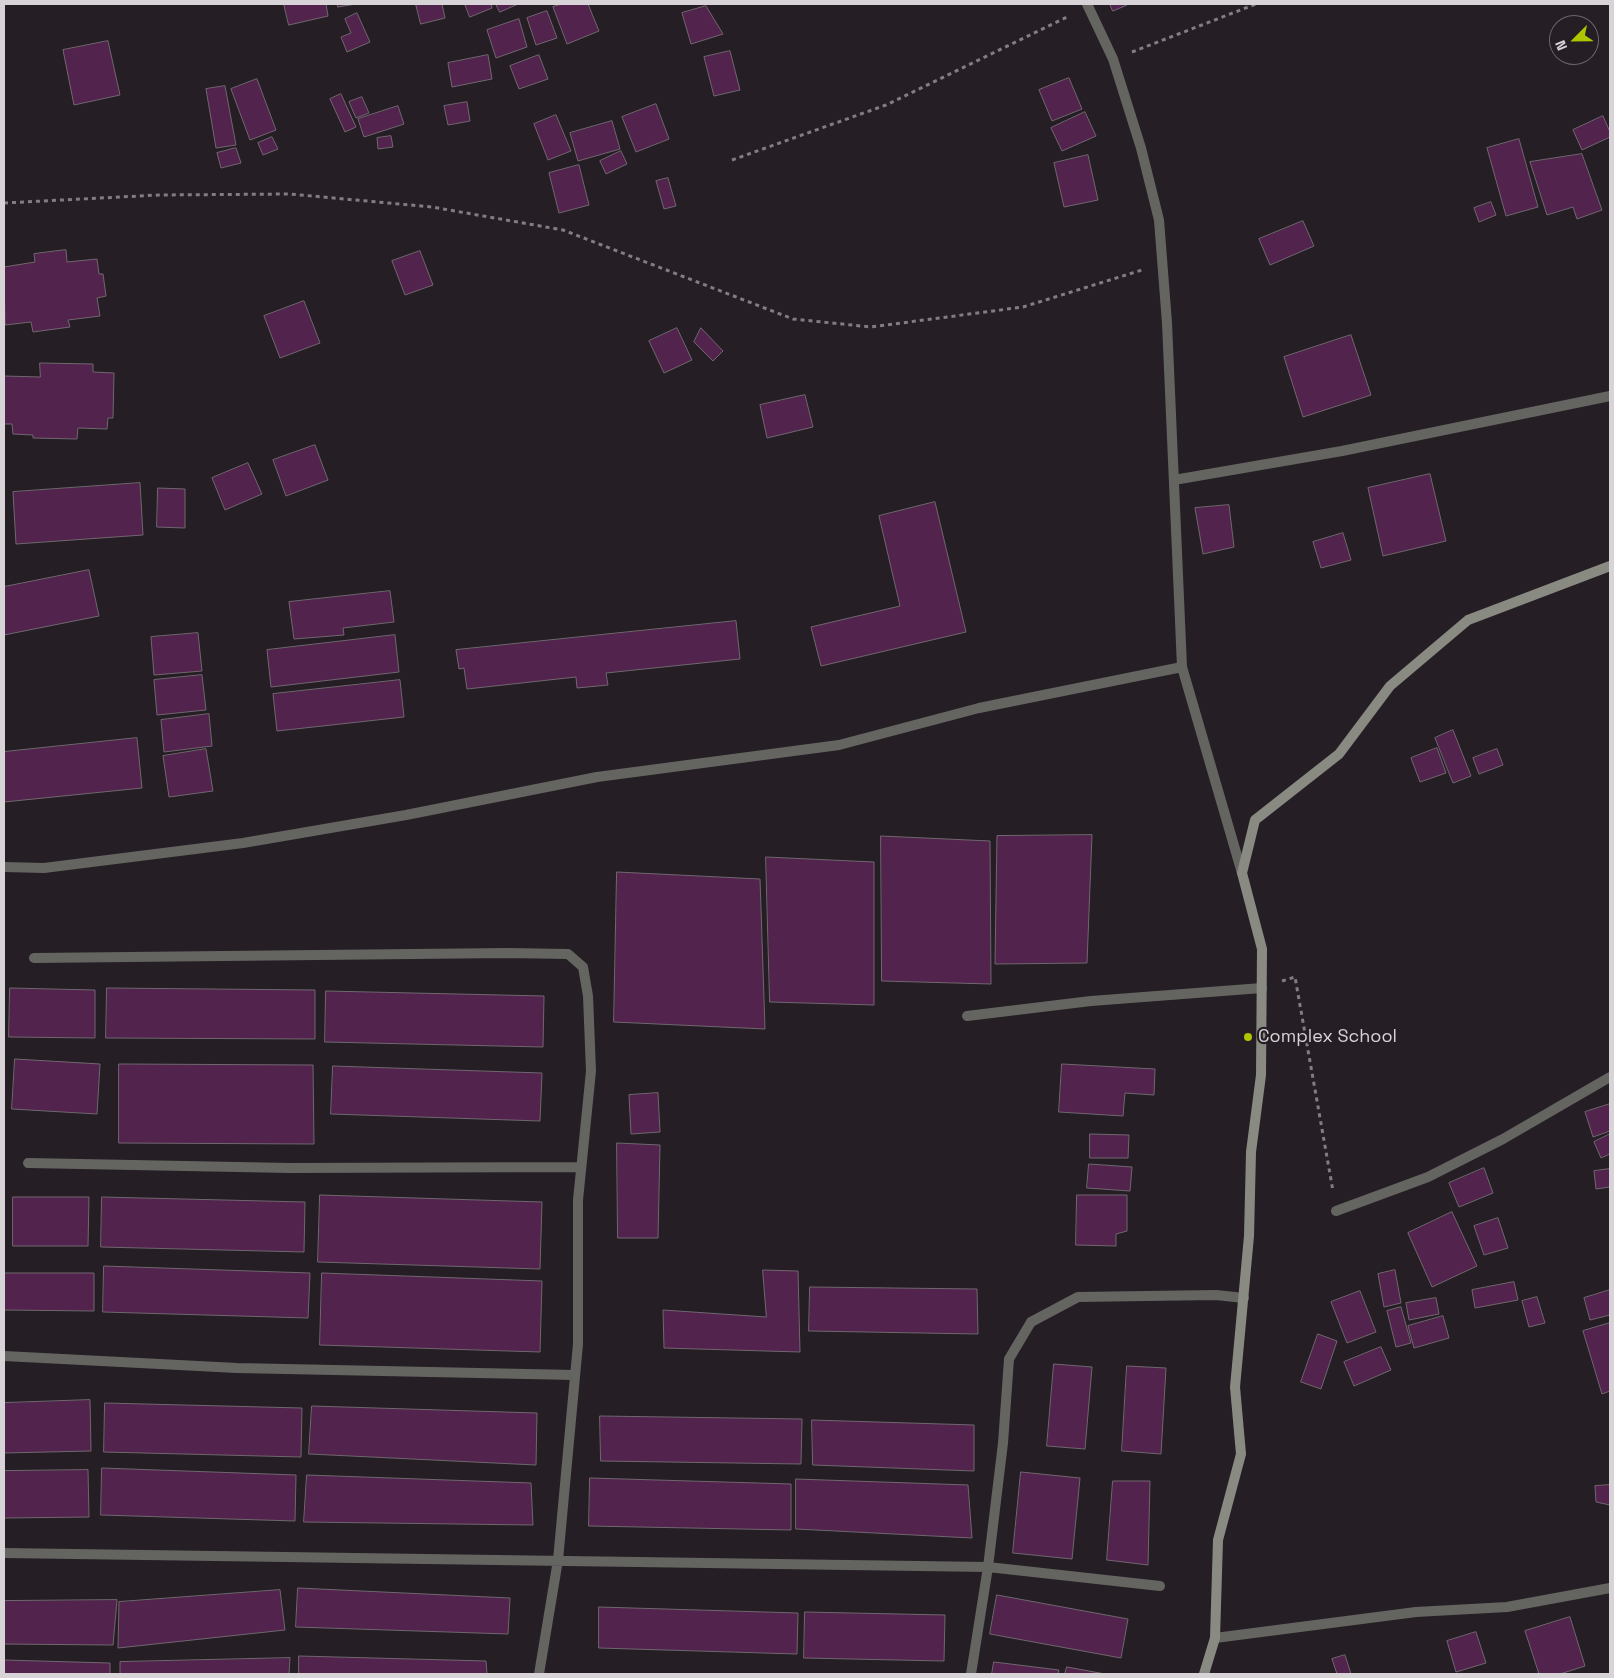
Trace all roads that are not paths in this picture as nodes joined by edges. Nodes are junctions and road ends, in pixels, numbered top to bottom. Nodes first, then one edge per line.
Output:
1 (1087, 6) edge
2 (1610, 396) edge
3 (1174, 480) junction
4 (1610, 566) edge
5 (1182, 667) junction
6 (4, 867) edge
7 (1242, 873) junction
8 (34, 958) dead end
9 (1262, 988) junction
10 (967, 1016) dead end
11 (1610, 1077) edge
12 (28, 1163) dead end
13 (581, 1167) junction
14 (1336, 1212) road end
15 (1244, 1298) junction
16 (4, 1356) edge
17 (575, 1375) junction
18 (4, 1553) edge
19 (558, 1560) junction
20 (988, 1567) junction
21 (1160, 1586) dead end
22 (1610, 1588) edge
23 (1215, 1638) junction
24 (539, 1674) edge
25 (971, 1674) edge
26 (1204, 1674) edge

1 - 3 street
2 - 3 street
3 - 5 street
4 - 7 main road
5 - 6 street
5 - 7 street
7 - 9 main road
8 - 13 street
9 - 10 street
9 - 15 main road
11 - 14 street
12 - 13 street
13 - 17 street
15 - 20 street
15 - 23 main road
16 - 17 street
17 - 19 street
18 - 19 street
19 - 20 street
19 - 24 street
20 - 21 street
20 - 25 street
22 - 23 street
23 - 26 main road

